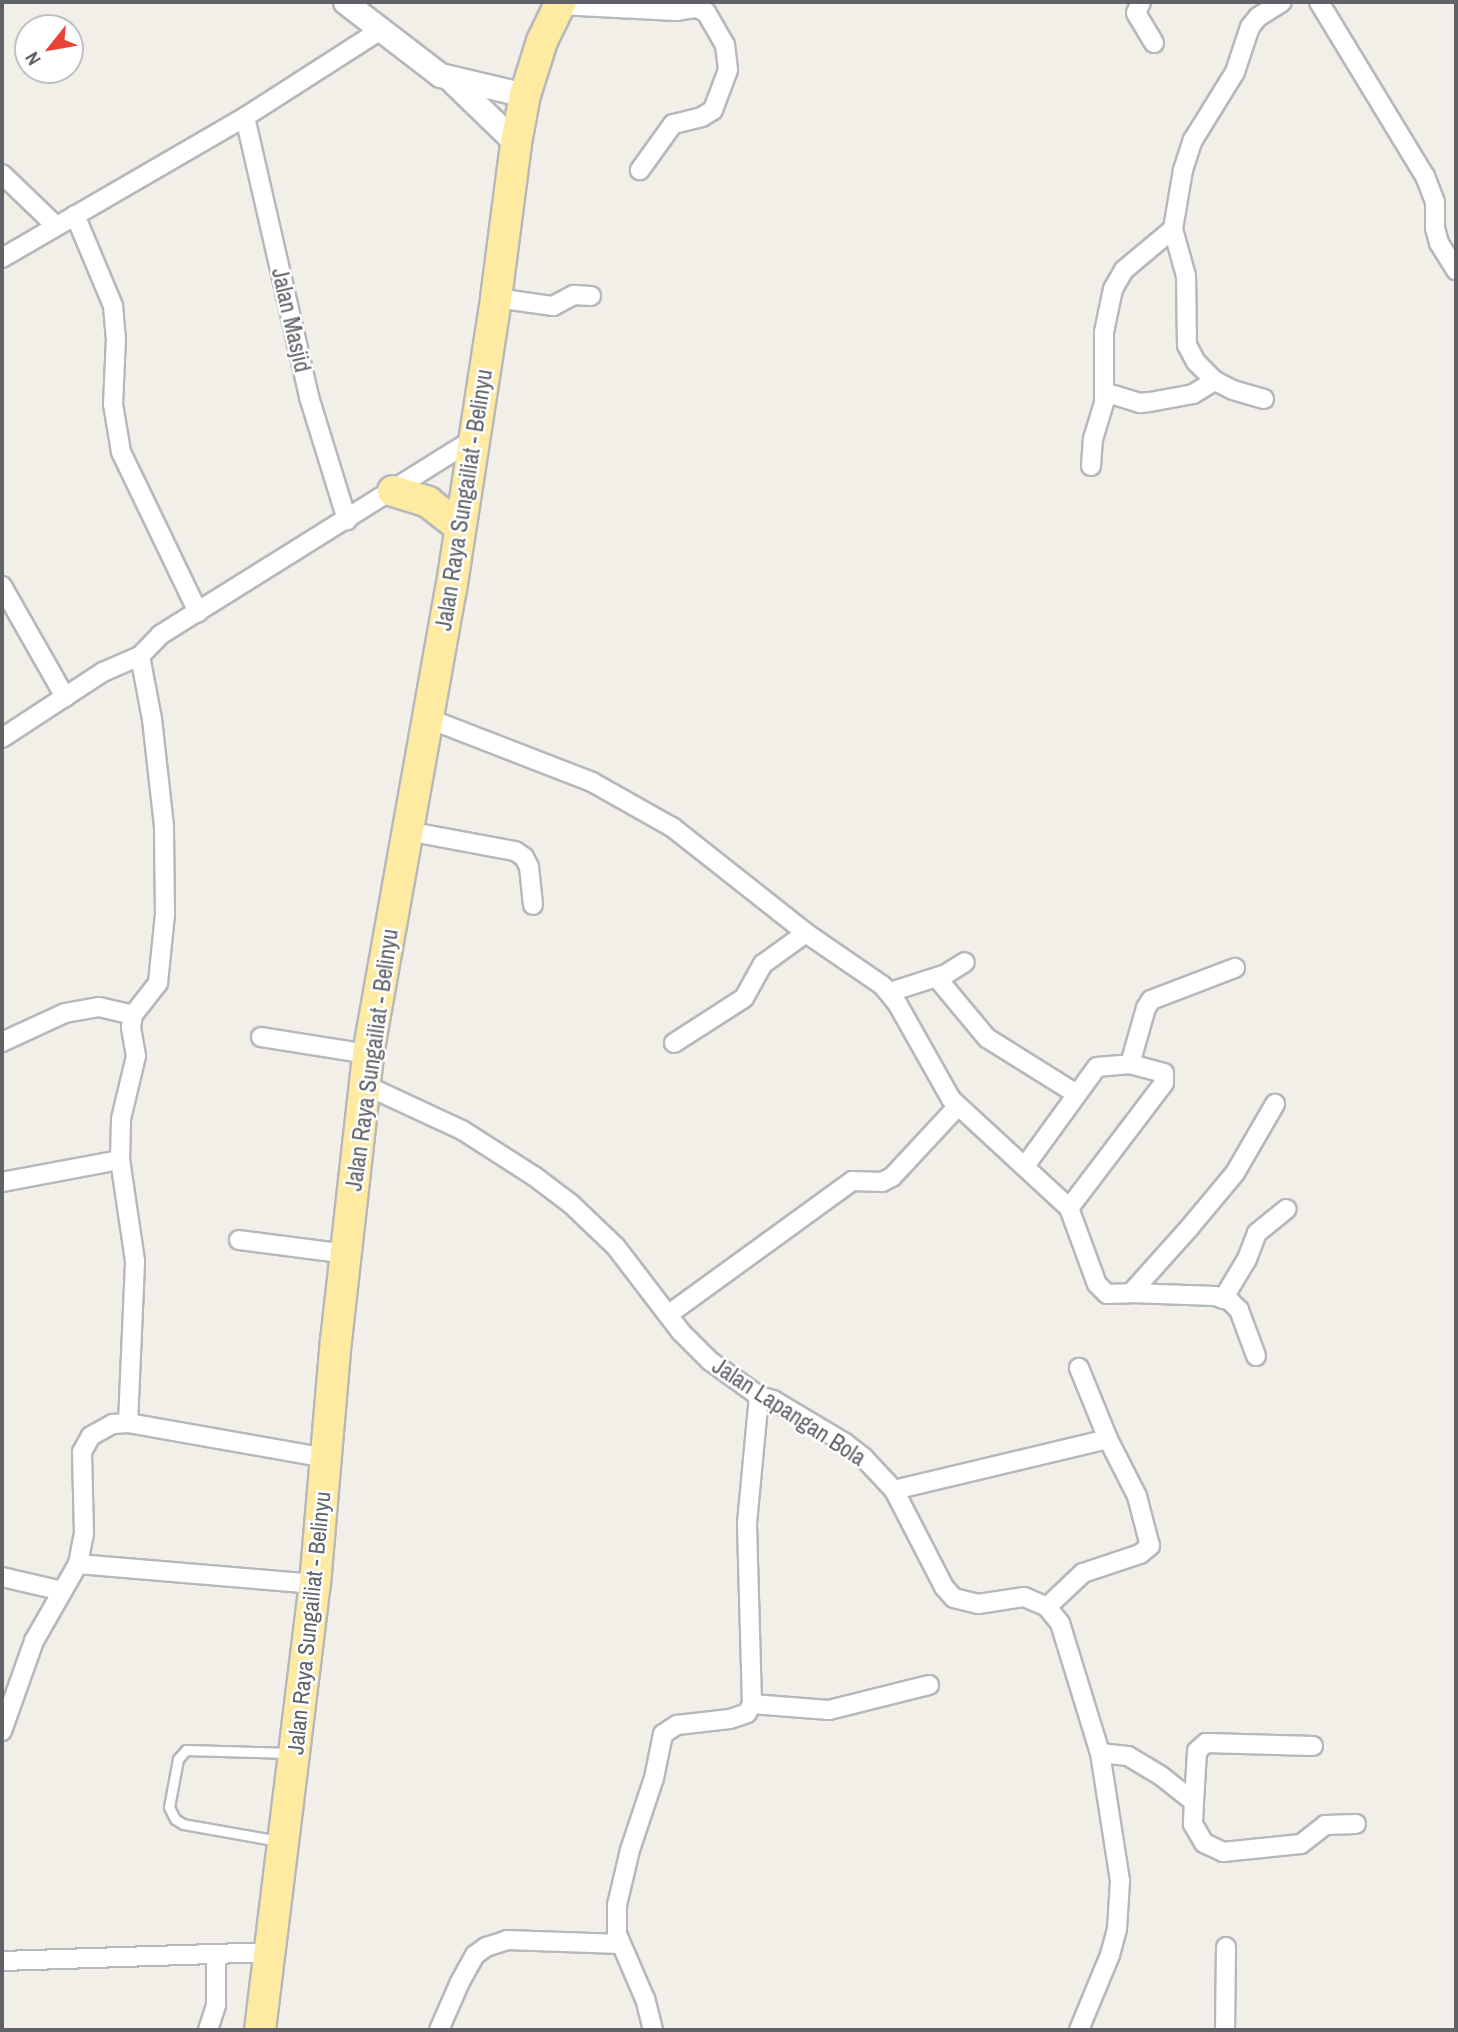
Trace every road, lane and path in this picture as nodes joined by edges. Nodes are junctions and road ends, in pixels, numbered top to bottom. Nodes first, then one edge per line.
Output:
1 (345, 2) edge
2 (1141, 2) edge
3 (1282, 2) edge
4 (1319, 2) edge
5 (560, 4) edge
6 (379, 31) junction
7 (1154, 43) dead end
8 (450, 79) junction
9 (525, 95) junction
10 (245, 117) junction
11 (516, 143) junction
12 (640, 170) dead end
13 (2, 174) edge
14 (75, 215) junction
15 (56, 226) junction
16 (1173, 229) junction
17 (2, 258) edge
18 (1456, 270) edge
19 (591, 296) dead end
20 (496, 298) junction
21 (1215, 381) junction
22 (1104, 392) junction
23 (1264, 398) dead end
24 (475, 438) junction
25 (1091, 466) dead end
26 (393, 491) junction
27 (347, 520) junction
28 (459, 526) junction
29 (2, 586) edge
30 (198, 612) junction
31 (140, 656) junction
32 (65, 697) junction
33 (427, 718) junction
34 (2, 738) edge
35 (407, 831) junction
36 (533, 905) dead end
37 (806, 933) junction
38 (965, 962) dead end
39 (1235, 968) dead end
40 (937, 978) junction
41 (890, 992) junction
42 (133, 1015) junction
43 (261, 1037) dead end
44 (2, 1042) edge
45 (674, 1043) dead end
46 (368, 1054) junction
47 (1130, 1064) junction
48 (365, 1085) junction
49 (1075, 1093) junction
50 (1275, 1104) dead end
51 (957, 1107) junction
52 (120, 1160) junction
53 (1024, 1166) junction
54 (2, 1182) edge
55 (1069, 1208) junction
56 (1287, 1209) dead end
57 (239, 1240) dead end
58 (347, 1254) junction
59 (1131, 1293) junction
60 (1223, 1299) junction
61 (668, 1314) junction
62 (1256, 1356) dead end
63 (1079, 1368) dead end
64 (759, 1396) junction
65 (128, 1423) junction
66 (1108, 1440) junction
67 (327, 1458) junction
68 (894, 1490) junction
69 (78, 1564) junction
70 (2, 1577) edge
71 (315, 1584) junction
72 (62, 1591) junction
73 (1047, 1607) junction
74 (929, 1685) dead end
75 (752, 1704) junction
76 (2, 1731) edge
77 (1313, 1746) dead end
78 (295, 1754) junction
79 (1100, 1754) junction
80 (1194, 1802) junction
81 (1356, 1824) dead end
82 (285, 1842) junction
83 (620, 1944) junction
84 (1226, 1947) dead end
85 (272, 1952) junction
86 (216, 1957) junction
87 (2, 1961) edge
88 (208, 2030) edge
89 (260, 2030) edge
90 (439, 2030) edge
91 (653, 2030) edge
92 (1079, 2030) edge
93 (1226, 2030) edge

1 - 6 street
2 - 7 street
3 - 16 street
4 - 18 street
5 - 9 highway, Jalan Raya Sungailiat - Belinyu
5 - 12 street
6 - 8 street
6 - 10 street
8 - 9 street
8 - 11 street
9 - 11 highway, Jalan Raya Sungailiat - Belinyu
10 - 14 street
10 - 27 street, Jalan Masjid
11 - 20 highway, Jalan Raya Sungailiat - Belinyu
13 - 15 street
14 - 15 street
14 - 30 street
15 - 17 street
16 - 21 street
16 - 22 street
19 - 20 street
20 - 24 highway, Jalan Raya Sungailiat - Belinyu
21 - 22 street
21 - 23 street
22 - 25 street
24 - 26 street
24 - 28 highway, Jalan Raya Sungailiat - Belinyu
26 - 27 street
26 - 28 highway
27 - 30 street
28 - 33 highway, Jalan Raya Sungailiat - Belinyu
29 - 32 street
30 - 31 street
31 - 32 street
31 - 42 street
32 - 34 street
33 - 35 highway, Jalan Raya Sungailiat - Belinyu
33 - 37 street
35 - 36 street
35 - 46 highway, Jalan Raya Sungailiat - Belinyu
37 - 41 street
37 - 45 street
38 - 40 street
39 - 47 street
40 - 41 street
40 - 49 street
41 - 51 street
42 - 44 street
42 - 52 street
43 - 46 street
46 - 48 highway, Jalan Raya Sungailiat - Belinyu
47 - 49 street
47 - 55 street
48 - 58 highway, Jalan Raya Sungailiat - Belinyu
48 - 61 street, Jalan Lapangan Bola
49 - 53 street
50 - 59 street
51 - 53 street
51 - 61 street
52 - 54 street
52 - 65 street
53 - 55 street
55 - 59 street
56 - 60 street
57 - 58 street
58 - 67 highway, Jalan Raya Sungailiat - Belinyu
59 - 60 street
60 - 62 street
61 - 64 street, Jalan Lapangan Bola
63 - 66 street
64 - 68 street, Jalan Lapangan Bola
64 - 75 street
65 - 67 street
65 - 69 street
66 - 68 street
66 - 73 street
67 - 71 highway, Jalan Raya Sungailiat - Belinyu
68 - 73 street, Jalan Lapangan Bola
69 - 71 street
69 - 72 street
70 - 72 street
71 - 78 highway, Jalan Raya Sungailiat - Belinyu
72 - 76 street
73 - 79 street
74 - 75 street
75 - 83 street
77 - 80 street
78 - 82 highway, Jalan Raya Sungailiat - Belinyu
78 - 82 lane
79 - 80 street
79 - 92 street
80 - 81 street
82 - 85 highway, Jalan Raya Sungailiat - Belinyu
83 - 90 street
83 - 91 street
84 - 93 street
85 - 86 street
85 - 89 highway, Jalan Raya Sungailiat - Belinyu
86 - 87 street
86 - 88 street

